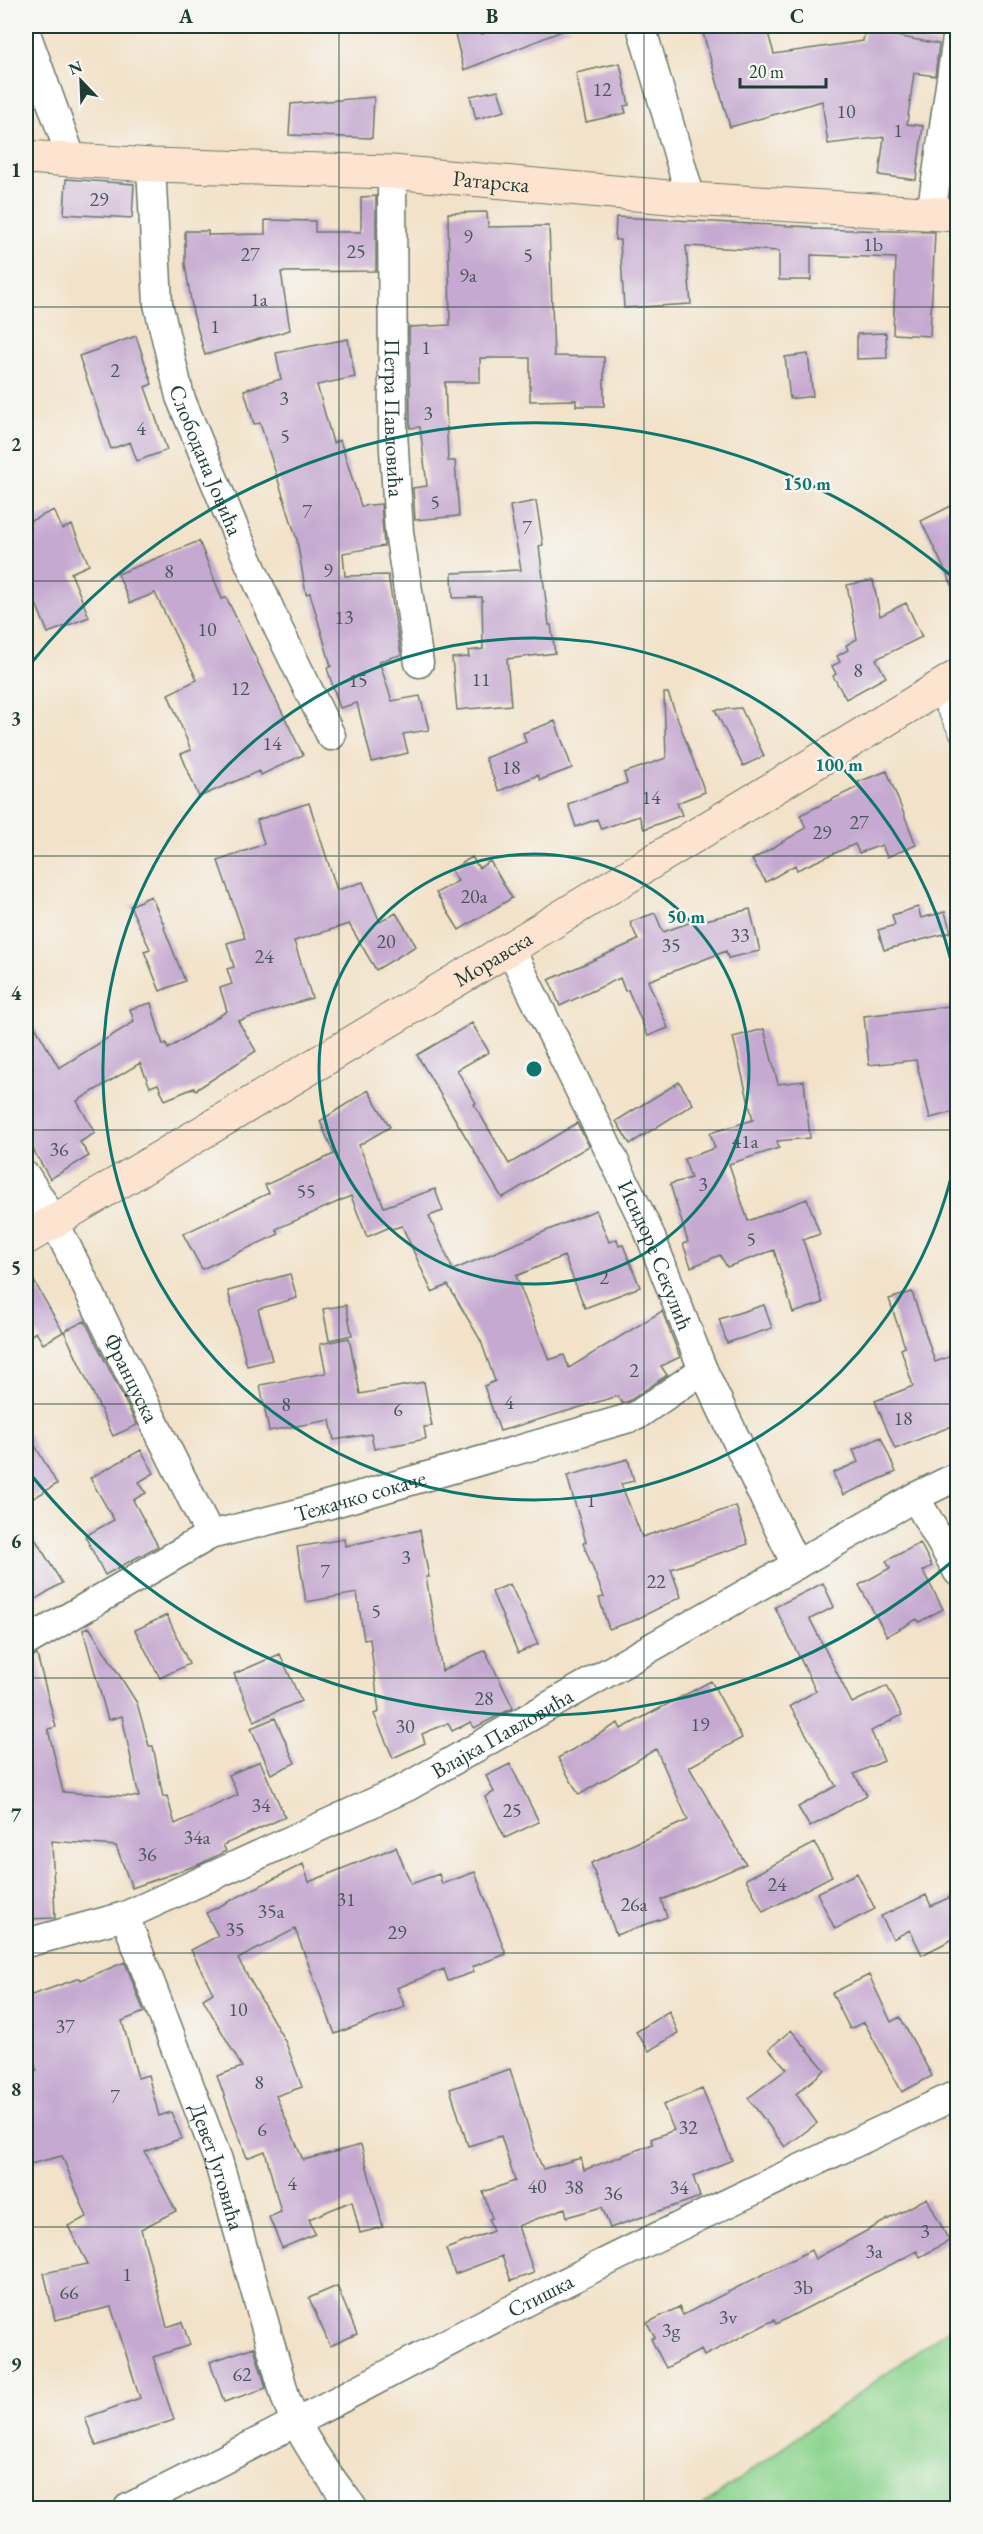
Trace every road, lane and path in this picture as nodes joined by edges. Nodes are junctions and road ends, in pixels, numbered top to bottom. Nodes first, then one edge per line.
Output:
1 (641, 26) edge
2 (957, 31) edge
3 (26, 33) edge
4 (26, 158) edge
5 (72, 160) junction
6 (151, 165) junction
7 (392, 172) junction
8 (692, 199) junction
9 (944, 214) edge
10 (419, 663) dead end
11 (945, 683) edge
12 (957, 735) edge
13 (331, 736) dead end
14 (510, 948) junction
15 (26, 1176) edge
16 (54, 1221) junction
17 (26, 1238) edge
18 (703, 1370) junction
19 (957, 1476) edge
20 (915, 1497) junction
21 (210, 1534) junction
22 (796, 1565) junction
23 (957, 1572) edge
24 (26, 1642) edge
25 (125, 1916) junction
26 (26, 1942) edge
27 (957, 2094) edge
28 (295, 2422) junction
29 (128, 2508) edge
30 (353, 2508) edge

1 - 8 street
2 - 9 street
3 - 5 street
4 - 5 street, Ратарска
5 - 6 street, Ратарска
6 - 7 street, Ратарска
6 - 13 street, Слободана Јовића
7 - 8 street, Ратарска
7 - 10 street, Петра Павловића
8 - 9 street, Ратарска
11 - 12 lane
11 - 14 street, Моравска
14 - 16 street, Моравска
14 - 18 street, Исидоре Секулић
15 - 16 street, Француска
16 - 17 street, Моравска
16 - 21 street, Француска
18 - 21 street, Тежачко сокаче
18 - 22 street, Исидоре Секулић
19 - 20 street, Влајка Павловића
20 - 22 street, Влајка Павловића
20 - 23 street
21 - 24 street, Тежачко сокаче
22 - 25 street, Влајка Павловића
25 - 26 street, Влајка Павловића
25 - 28 street, Девет Југовића
27 - 28 street, Стишка
28 - 29 street, Стишка
28 - 30 street, Девет Југовића

